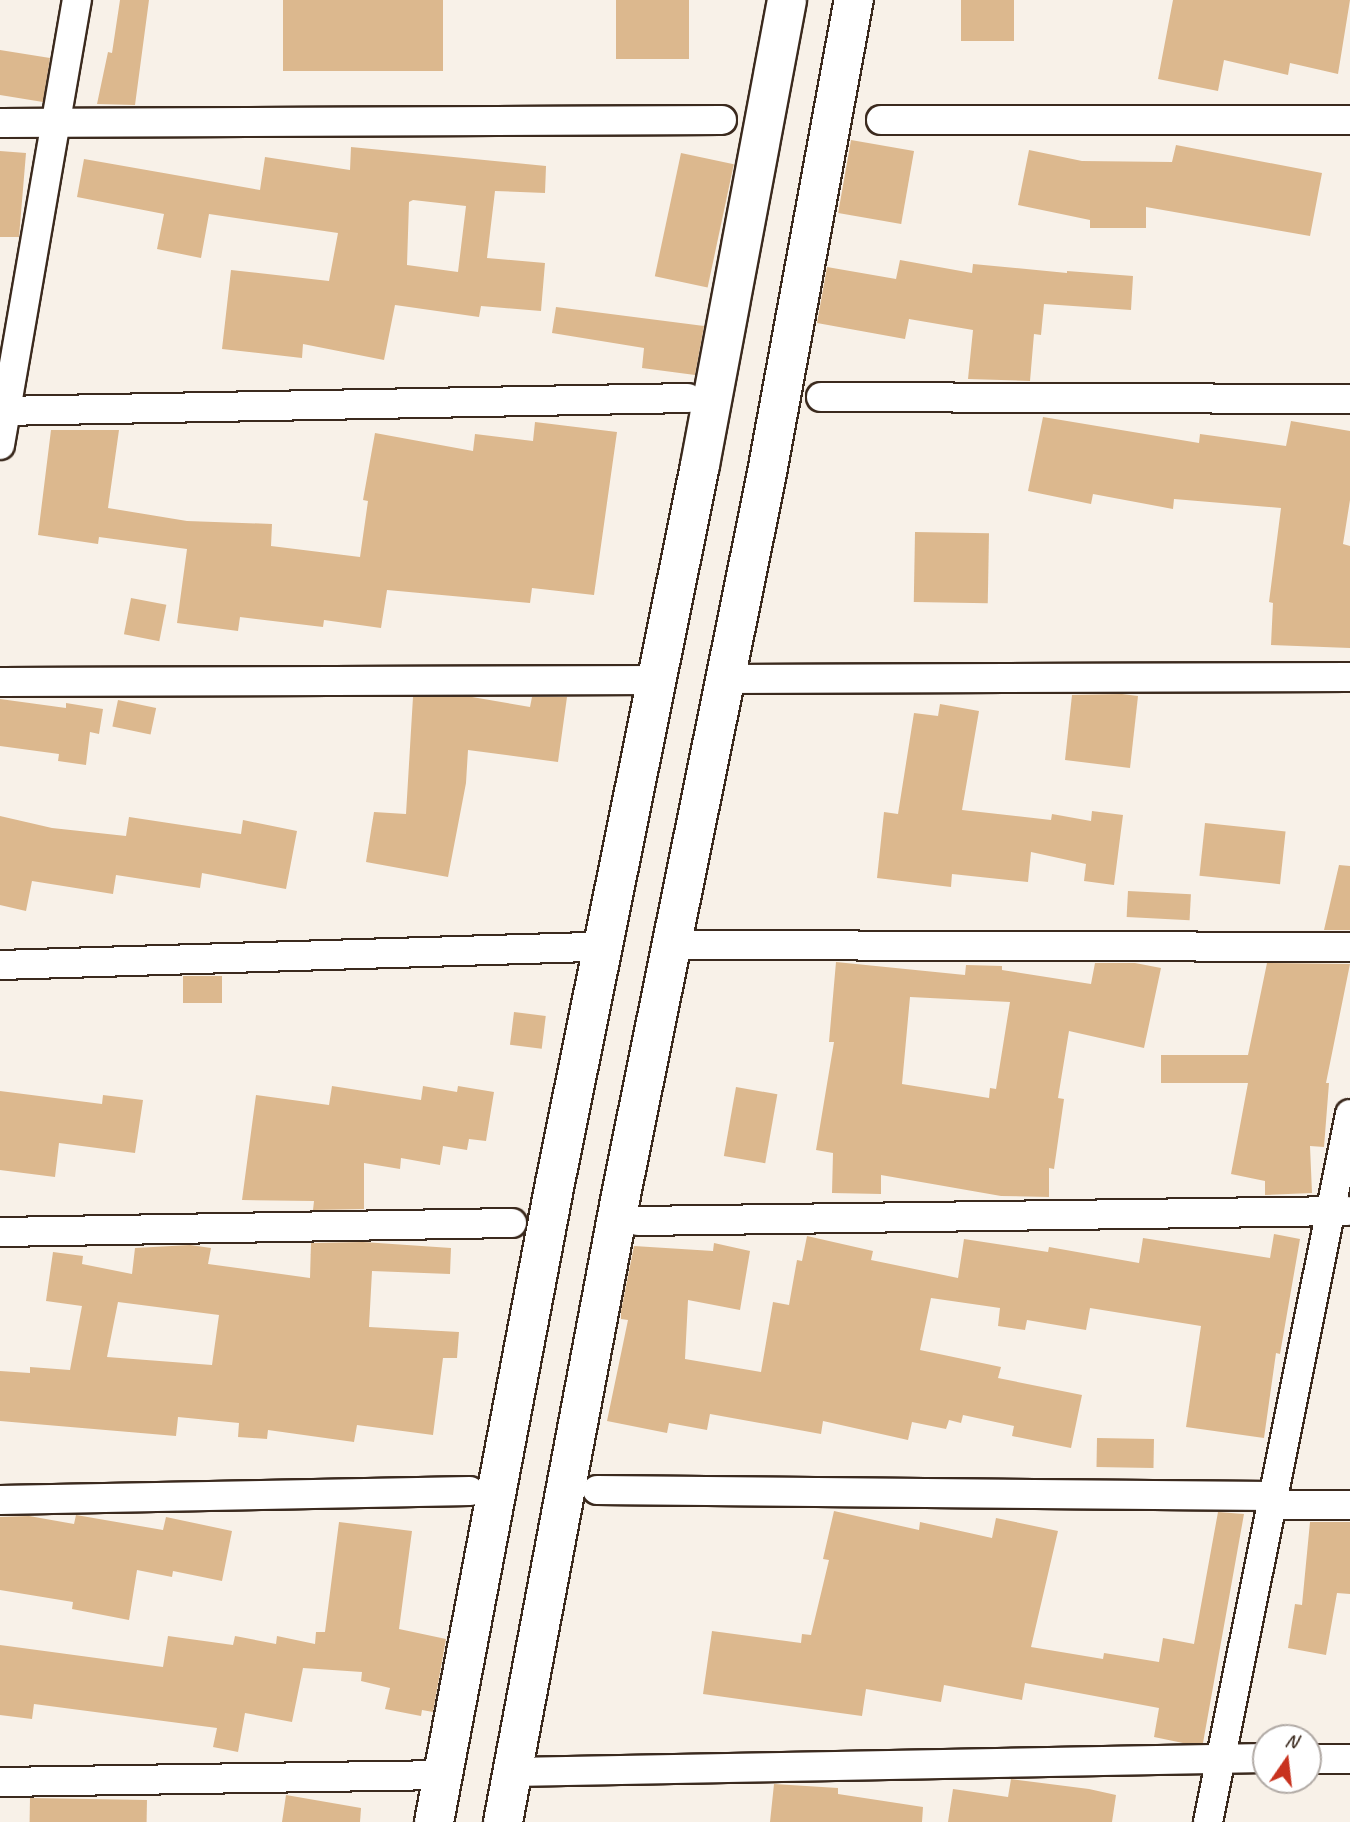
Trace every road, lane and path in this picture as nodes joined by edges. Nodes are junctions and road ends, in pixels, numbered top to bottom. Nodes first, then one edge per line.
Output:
1 (77, 0) edge
2 (787, 0) edge
3 (854, 0) edge
4 (722, 120) dead end
5 (881, 120) dead end
6 (1350, 120) edge
7 (56, 122) junction
8 (0, 123) edge
9 (821, 397) dead end
10 (688, 398) dead end
11 (1350, 399) edge
12 (3, 411) edge
13 (0, 445) edge
14 (1350, 677) edge
15 (725, 679) junction
16 (657, 680) junction
17 (0, 682) edge
18 (688, 945) dead end
19 (589, 947) dead end
20 (1350, 947) edge
21 (0, 965) edge
22 (1350, 1114) edge
23 (1340, 1211) edge
24 (638, 1221) dead end
25 (512, 1223) dead end
26 (0, 1232) edge
27 (597, 1490) dead end
28 (470, 1491) dead end
29 (0, 1500) edge
30 (1271, 1501) junction
31 (1350, 1505) edge
32 (1219, 1758) junction
33 (1252, 1758) edge
34 (1322, 1759) edge
35 (1350, 1759) edge
36 (513, 1772) junction
37 (444, 1775) junction
38 (0, 1782) edge
39 (434, 1822) edge
40 (503, 1822) edge
41 (1208, 1822) edge

1 - 7 street
2 - 16 main road
3 - 15 main road
4 - 7 street
5 - 6 street
7 - 8 street
7 - 12 street
9 - 11 street
10 - 12 street
12 - 13 street
14 - 15 street
15 - 36 main road
16 - 17 street
16 - 37 main road
18 - 20 street
19 - 21 street
22 - 23 street
23 - 24 street
23 - 30 street
25 - 26 street
27 - 30 street
28 - 29 street
30 - 31 street
30 - 32 street
32 - 33 street
32 - 36 street
32 - 41 street
34 - 35 street
36 - 40 main road
37 - 38 street
37 - 39 main road

